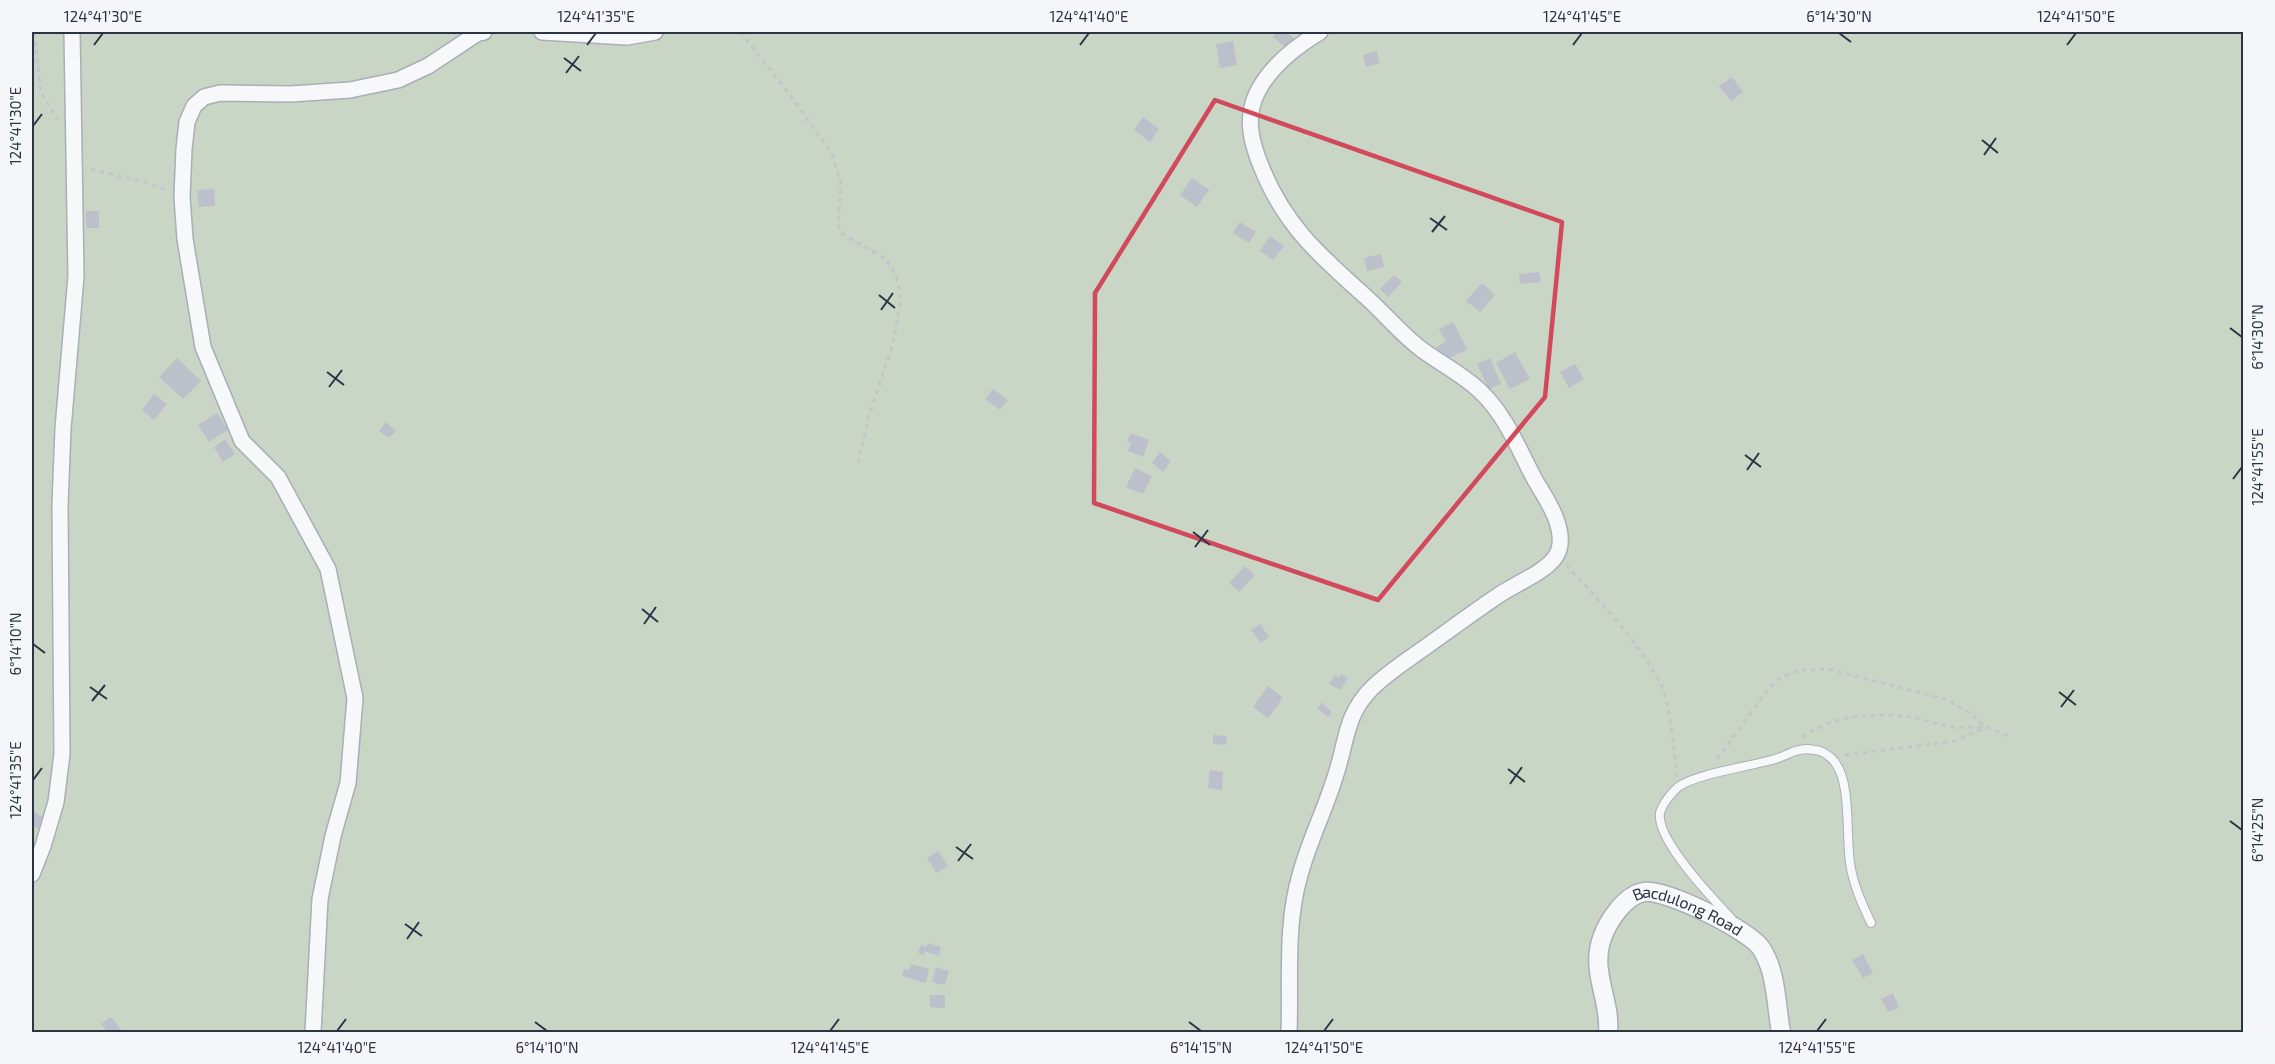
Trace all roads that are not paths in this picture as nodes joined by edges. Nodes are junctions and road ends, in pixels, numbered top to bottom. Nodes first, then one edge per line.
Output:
1 (72, 32) edge
2 (484, 32) edge
3 (542, 32) edge
4 (655, 32) edge
5 (1320, 32) edge
6 (32, 874) edge
7 (1871, 923) dead end
8 (1744, 932) junction
9 (313, 1032) edge
10 (1289, 1032) edge
11 (1608, 1032) edge
12 (1781, 1032) edge

1 - 6 street
2 - 9 street
3 - 4 street
5 - 10 street
7 - 8 lane
8 - 11 street, Bacdulong Road
8 - 12 street, Bacdulong Road

